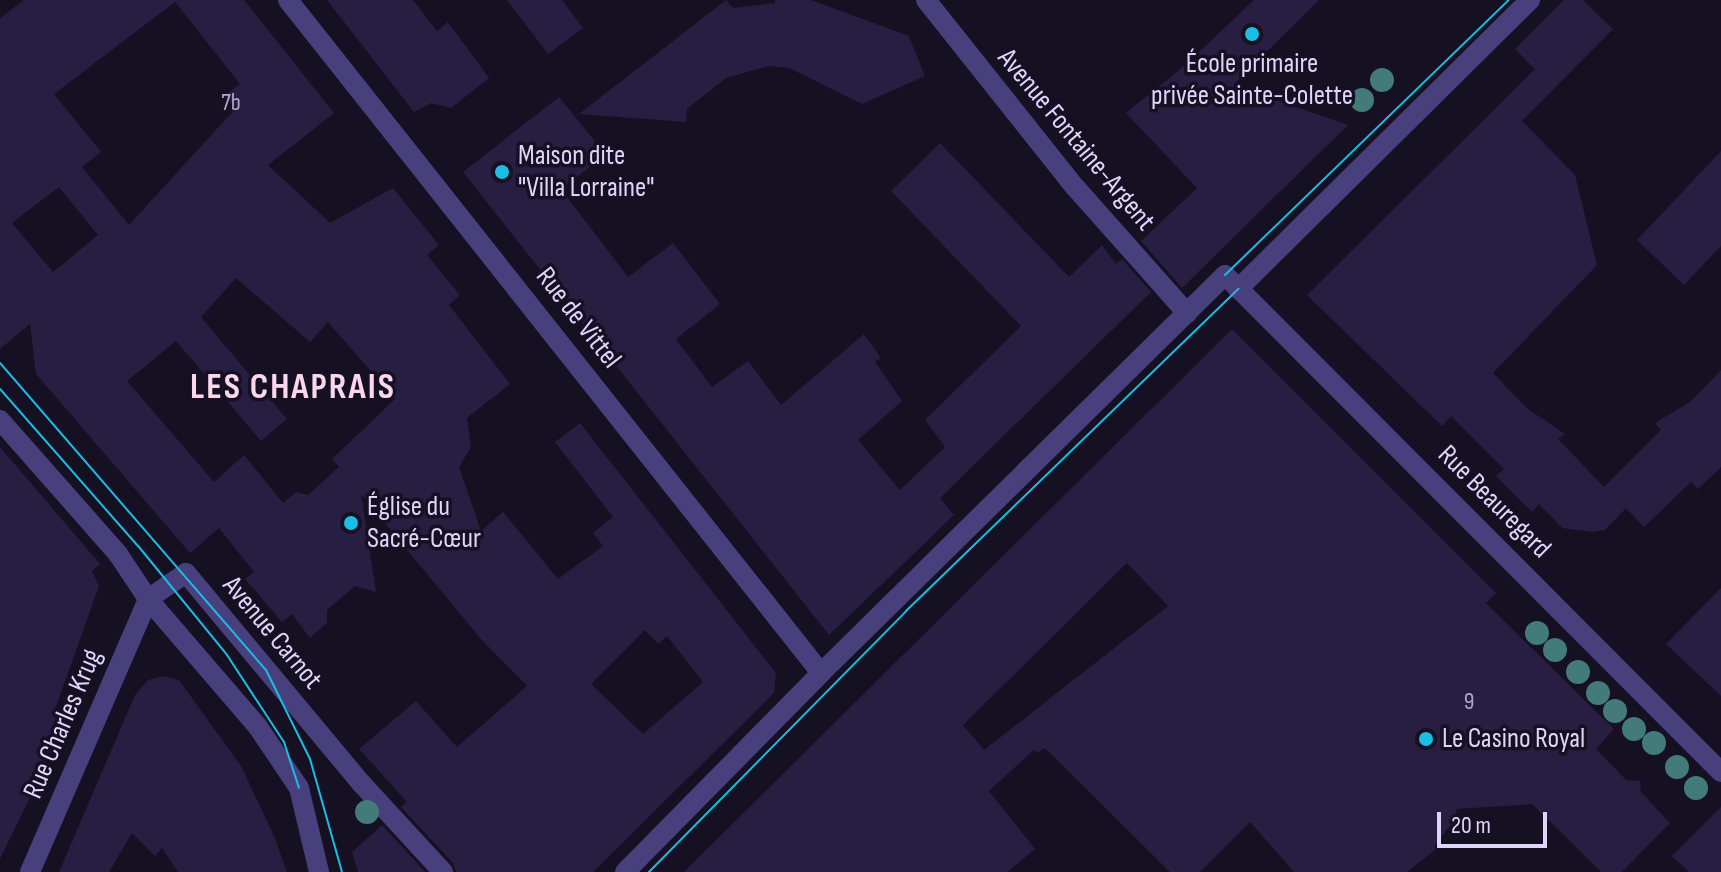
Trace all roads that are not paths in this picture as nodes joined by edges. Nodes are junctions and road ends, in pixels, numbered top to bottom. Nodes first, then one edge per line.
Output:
1 (288, 0) edge
2 (926, 0) edge
3 (1530, 0) edge
4 (1232, 282) junction
5 (1187, 313) junction
6 (0, 420) edge
7 (148, 599) junction
8 (821, 673) junction
9 (1721, 772) edge
10 (30, 872) edge
11 (319, 872) edge
12 (443, 872) edge
13 (625, 872) edge

1 - 8 street, Rue de Vittel
2 - 5 street, Avenue Fontaine-Argent
3 - 4 street
4 - 5 street
4 - 9 street, Rue Beauregard
5 - 8 street
6 - 7 street
7 - 10 street, Rue Charles Krug
7 - 11 street
7 - 12 street, Avenue Carnot
8 - 13 street

